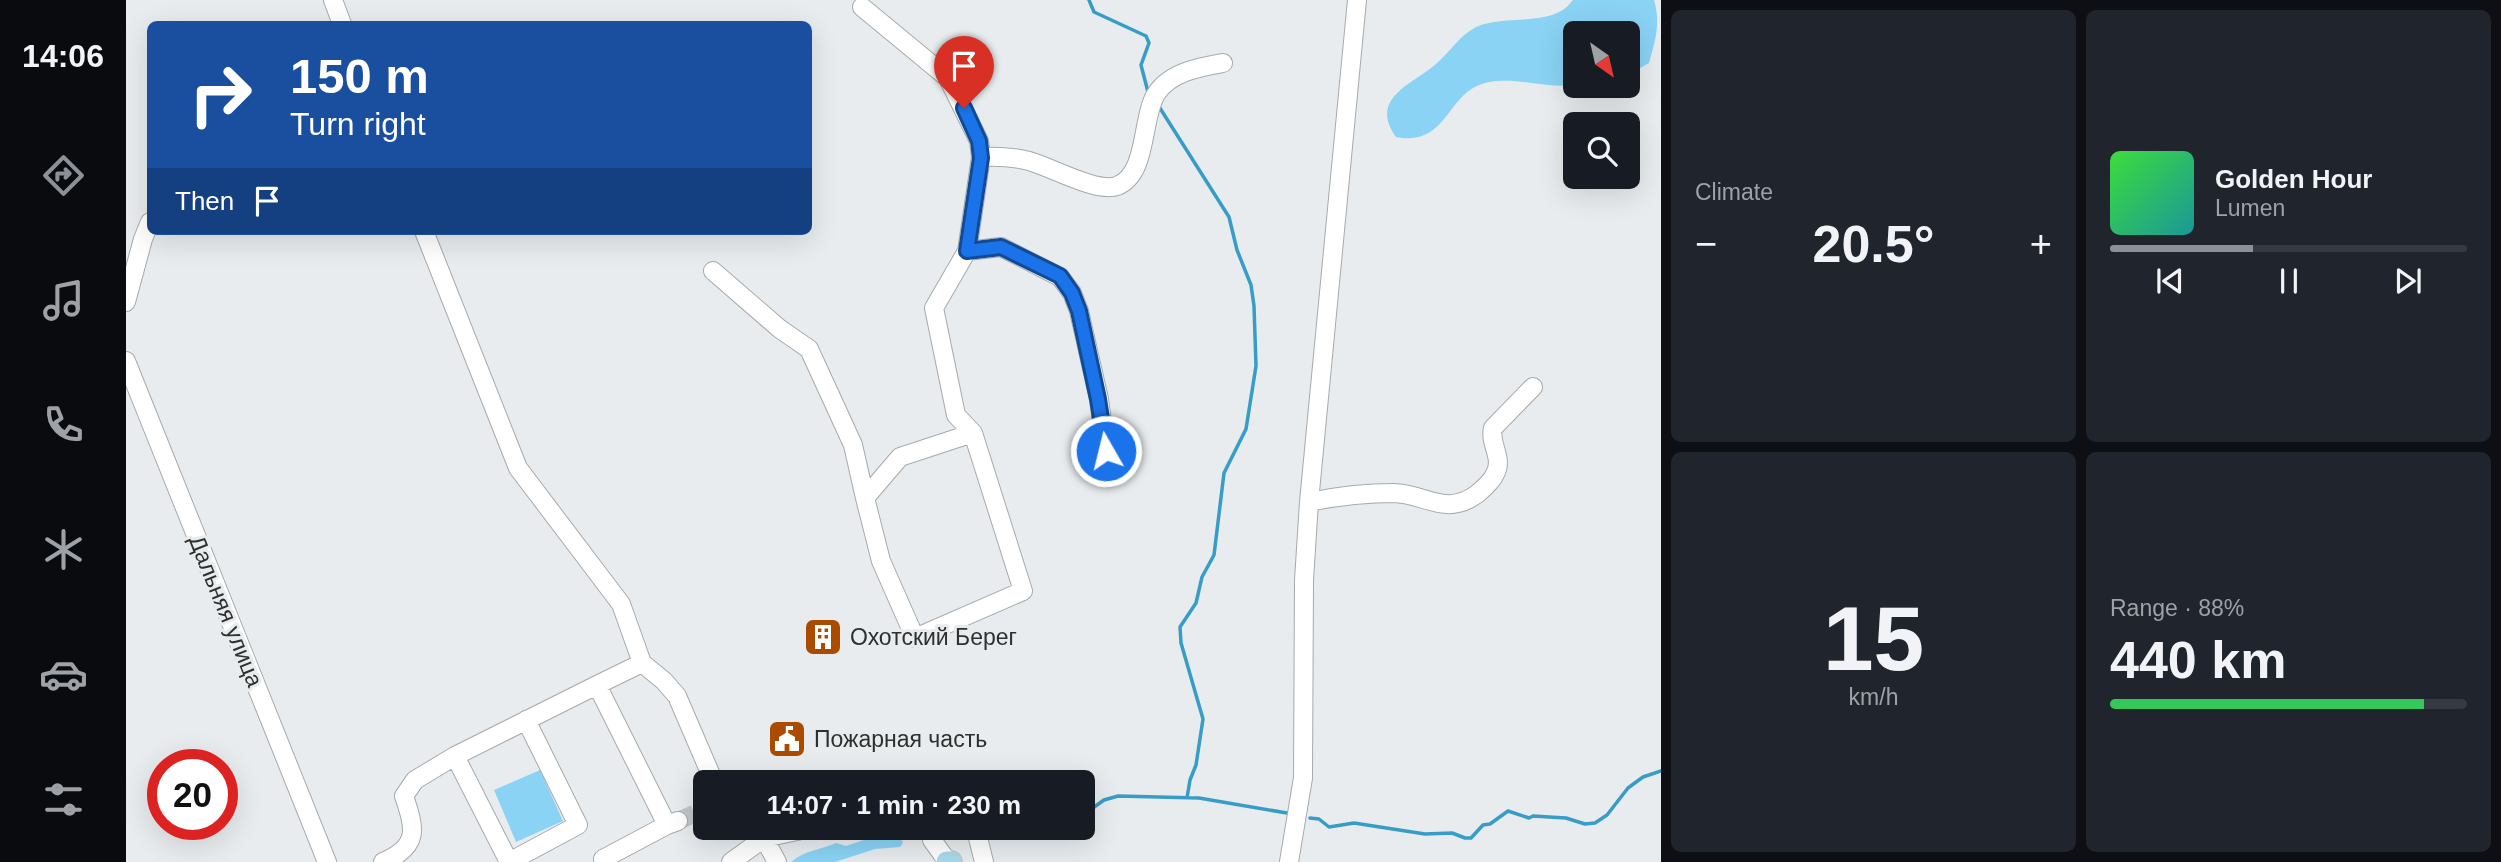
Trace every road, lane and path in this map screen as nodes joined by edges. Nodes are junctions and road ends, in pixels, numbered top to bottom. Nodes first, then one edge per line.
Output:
1 (333, 0) edge
2 (1357, 0) edge
3 (862, 7) dead end
4 (341, 21) edge
5 (1223, 63) dead end
6 (981, 158) junction
7 (147, 229) edge
8 (426, 235) edge
9 (967, 251) junction
10 (713, 271) dead end
11 (126, 302) edge
12 (126, 361) edge
13 (1532, 387) dead end
14 (973, 433) junction
15 (1106, 451) dead end
16 (865, 498) junction
17 (1309, 502) junction
18 (642, 663) junction
19 (597, 685) junction
20 (526, 720) junction
21 (455, 756) junction
22 (709, 770) edge
23 (761, 840) edge
24 (765, 840) edge
25 (935, 840) edge
26 (977, 840) edge
27 (603, 859) dead end
28 (327, 862) edge
29 (383, 862) edge
30 (731, 862) edge
31 (777, 862) edge
32 (948, 862) edge
33 (984, 862) edge
34 (1289, 862) edge

1 - 4 street
2 - 17 street
3 - 6 street
5 - 6 street
6 - 9 street
7 - 11 street
8 - 18 street
9 - 14 street
9 - 15 street
10 - 16 street
12 - 28 street, Дальняя улица
13 - 17 street
14 - 16 street
14 - 16 street
17 - 34 street
18 - 19 street
18 - 22 street
19 - 20 street
19 - 27 street
20 - 21 street
20 - 21 street
21 - 29 street
23 - 30 street
24 - 31 street
25 - 32 street
26 - 33 street

